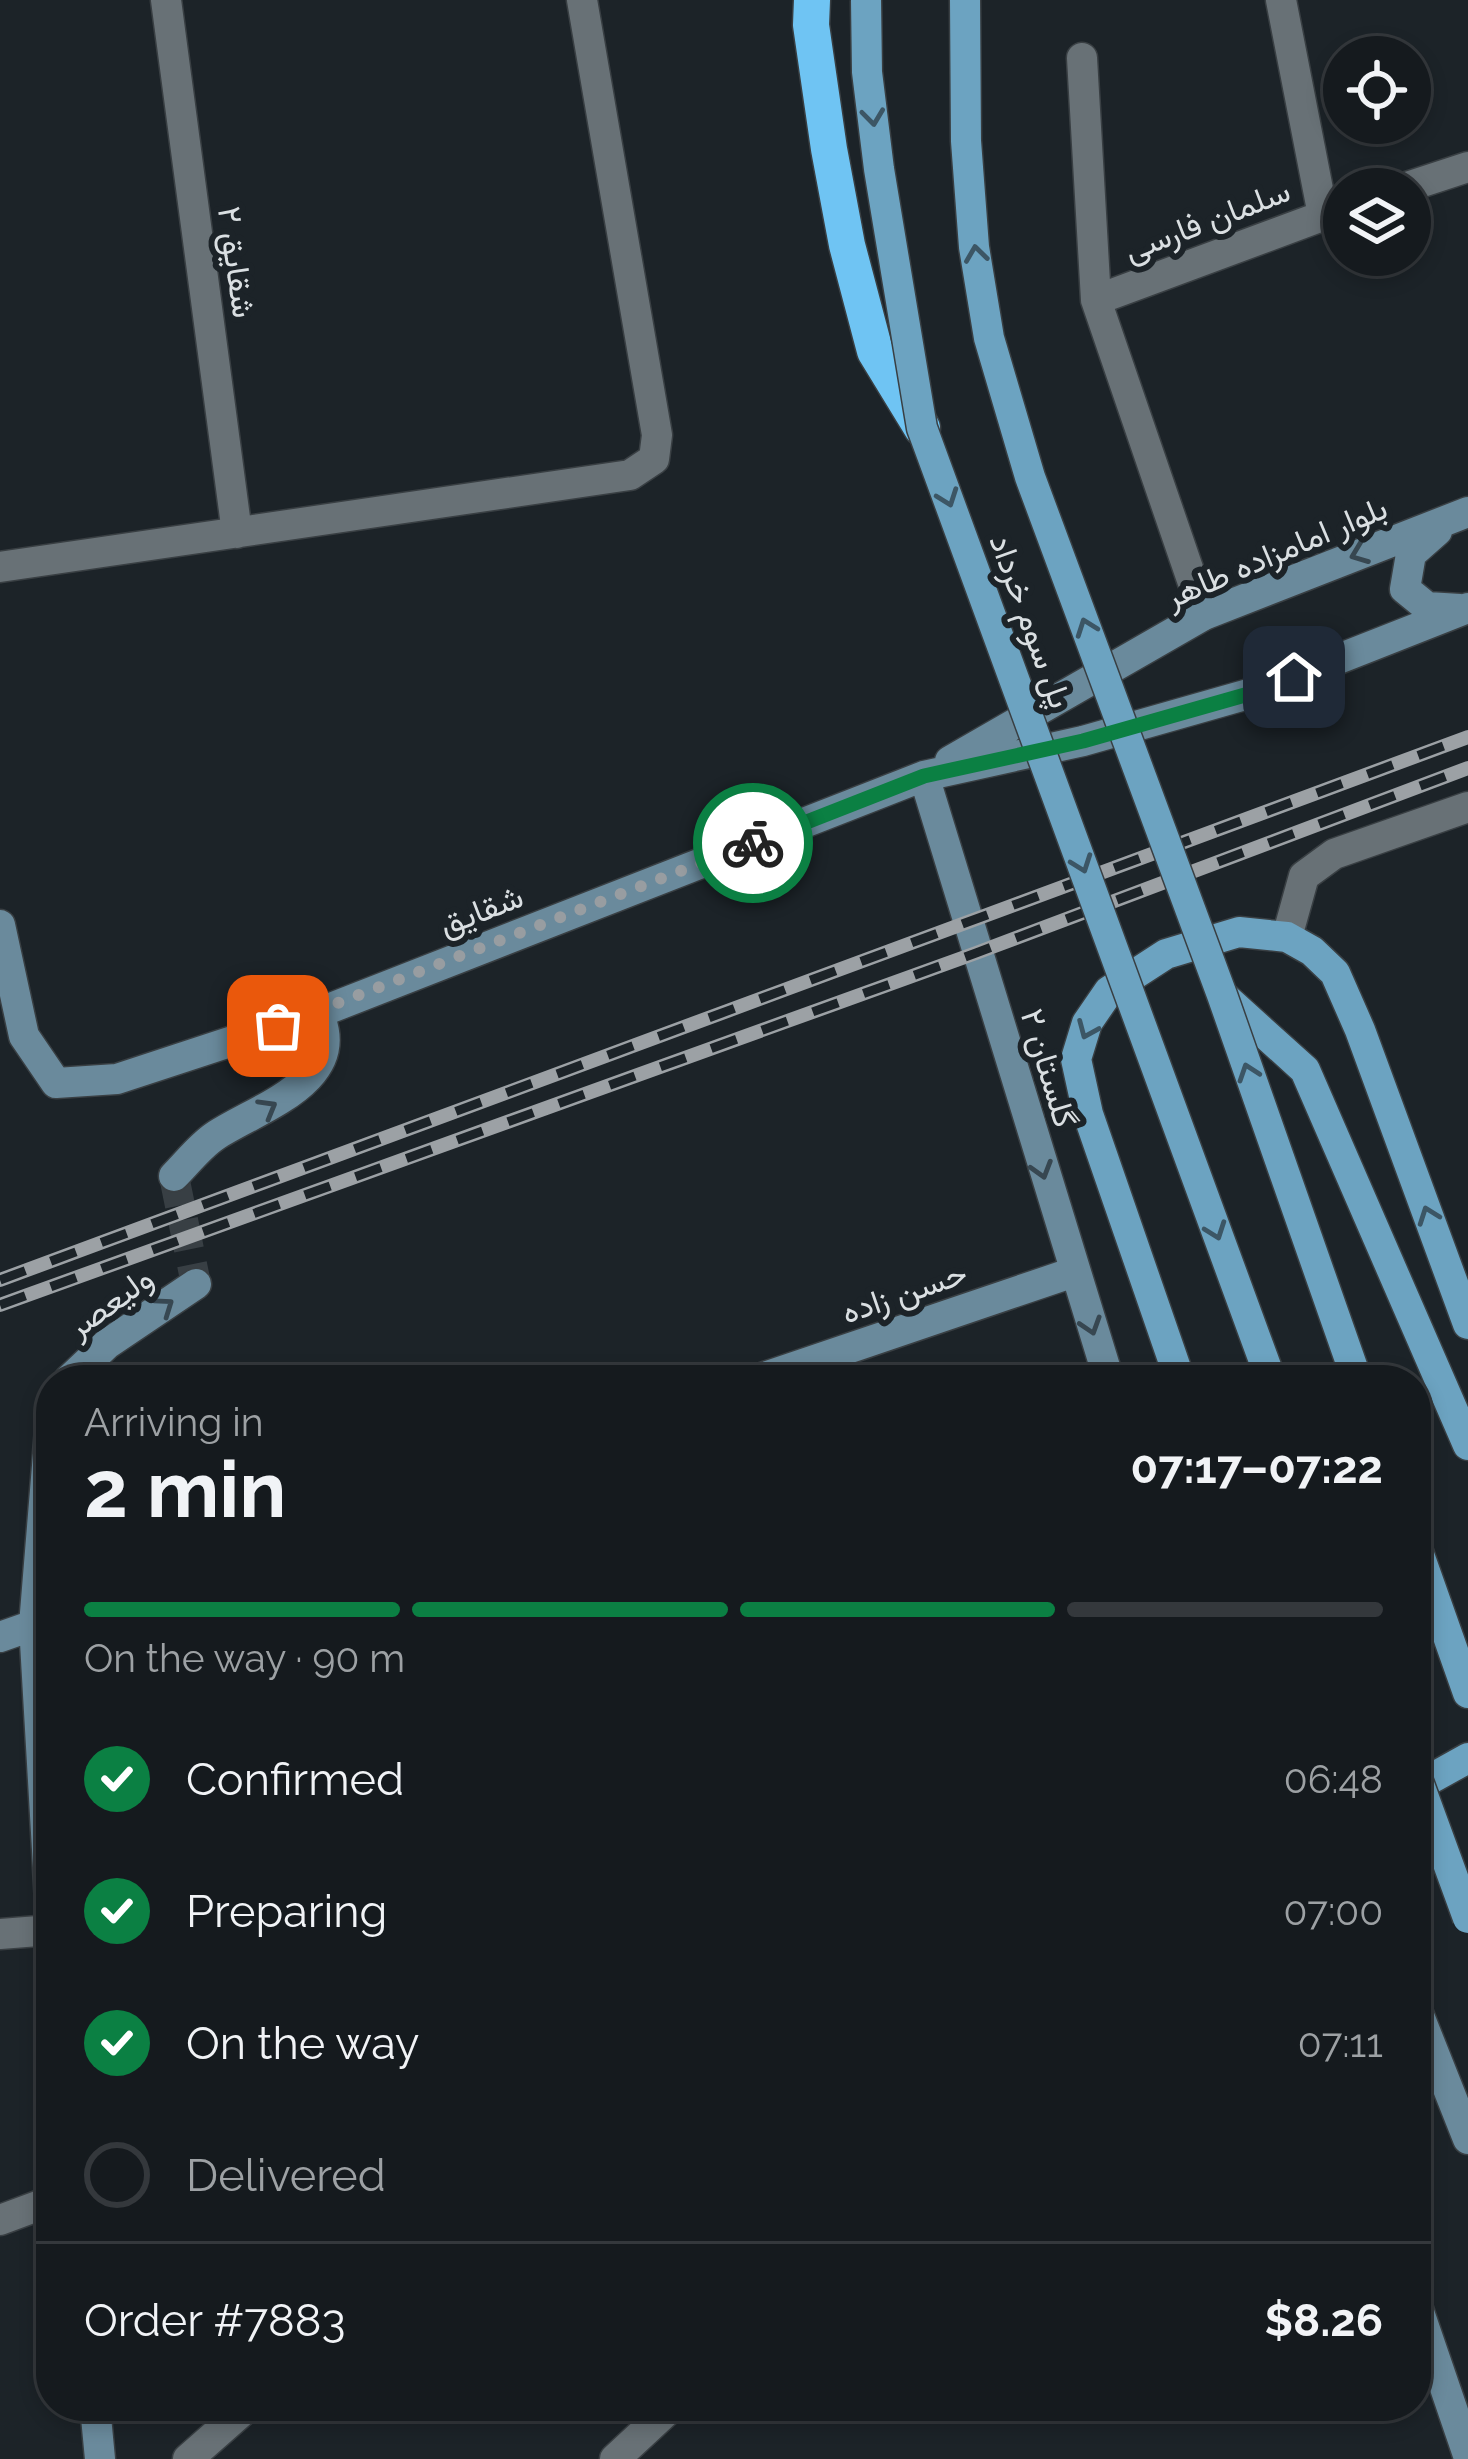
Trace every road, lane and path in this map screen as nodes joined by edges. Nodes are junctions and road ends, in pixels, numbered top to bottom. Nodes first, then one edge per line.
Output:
1 (166, 0) edge
2 (582, 0) edge
3 (812, 0) edge
4 (866, 0) edge
5 (965, 0) edge
6 (1281, 0) edge
7 (1082, 58) dead end
8 (1468, 166) edge
9 (1323, 168) edge
10 (1431, 179) edge
11 (1323, 216) edge
12 (1096, 300) junction
13 (922, 428) junction
14 (1459, 515) edge
15 (237, 533) junction
16 (0, 568) edge
17 (1466, 609) edge
18 (1204, 615) junction
19 (924, 776) junction
20 (1468, 807) edge
21 (0, 925) edge
22 (1287, 937) junction
23 (1222, 995) junction
24 (318, 1013) junction
25 (174, 1176) dead end
26 (1074, 1272) junction
27 (196, 1284) dead end
28 (1468, 1324) edge
29 (84, 1365) edge
30 (800, 1365) edge
31 (1104, 1365) edge
32 (1175, 1365) edge
33 (1266, 1365) edge
34 (1353, 1365) edge
35 (1468, 1445) edge
36 (1431, 1588) edge
37 (36, 1624) edge
38 (0, 1637) edge
39 (1468, 1693) edge
40 (1468, 1758) edge
41 (1431, 1779) edge
42 (1431, 1817) edge
43 (1468, 1918) edge
44 (36, 1931) edge
45 (0, 1934) edge
46 (1431, 2046) edge
47 (1468, 2139) edge
48 (36, 2207) edge
49 (0, 2220) edge
50 (1431, 2347) edge
51 (96, 2421) edge
52 (231, 2421) edge
53 (656, 2421) edge
54 (1468, 2455) edge
55 (100, 2459) edge
56 (188, 2459) edge
57 (615, 2459) edge

1 - 15 street, شقایق ۲
2 - 15 street
3 - 13 highway
4 -> 13 main road, پل سوم خرداد, bridge
23 -> 5 main road, پل سوم خرداد, bridge
6 - 9 street
7 - 12 street
8 - 10 street
11 - 12 street, سلمان فارسی
12 - 18 street
13 -> 33 main road, پل سوم خرداد, bridge
14 - 17 street
14 -> 18 street, بلوار امامزاده طاهر
15 - 16 street
17 - 19 street
18 - 19 street, بلوار امامزاده طاهر
19 - 24 street, شقایق
19 -> 26 street, گلستان ۲
20 - 22 street
21 - 24 street, شقایق
28 -> 22 main road
22 -> 32 main road
34 -> 23 main road, پل سوم خرداد, bridge
23 - 35 main road
25 -> 24 street
26 - 30 street, حسن زاده
26 -> 31 street, گلستان ۲
29 -> 27 street, ولیعصر
36 - 39 main road
37 - 38 street
40 - 41 main road
42 - 43 main road, bridge
44 - 45 street
46 - 47 street
48 - 49 street
50 - 54 street
51 - 55 street
52 - 56 street
53 - 57 street

